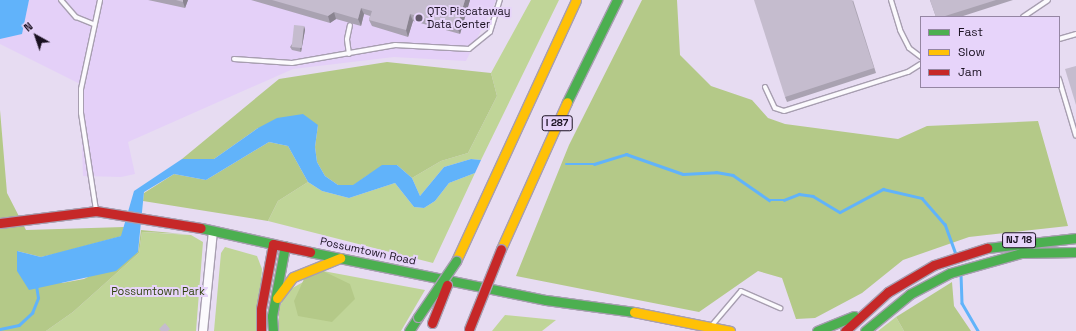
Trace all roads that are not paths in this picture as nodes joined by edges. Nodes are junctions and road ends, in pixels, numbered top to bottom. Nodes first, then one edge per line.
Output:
1 (61, 0) edge
2 (100, 0) edge
3 (500, 0) edge
4 (576, 0) edge
5 (617, 0) edge
6 (891, 0) edge
7 (1048, 0) edge
8 (1024, 16) edge
9 (93, 24) junction
10 (350, 25) edge
11 (1076, 34) edge
12 (1060, 39) edge
13 (349, 54) junction
14 (920, 56) edge
15 (234, 59) dead end
16 (920, 65) edge
17 (1060, 82) edge
18 (766, 87) dead end
19 (1076, 136) edge
20 (96, 211) junction
21 (0, 223) edge
22 (213, 231) junction
23 (1076, 238) edge
24 (273, 244) junction
25 (285, 246) junction
26 (1076, 252) edge
27 (340, 258) junction
28 (456, 261) junction
29 (274, 303) junction
30 (780, 308) dead end
31 (868, 308) junction
32 (430, 327) edge
33 (710, 328) junction
34 (469, 330) edge
35 (203, 331) edge
36 (261, 331) edge
37 (273, 331) edge
38 (409, 331) edge
39 (725, 331) edge
40 (817, 331) edge
41 (845, 331) edge
42 (865, 331) edge

1 - 9 lane
2 - 9 lane
3 - 13 lane
4 - 28 main road
5 - 34 main road, I 287, bridge
6 - 14 lane
7 - 8 lane
9 - 20 lane
10 - 13 lane
11 - 12 lane
13 - 15 lane
16 - 18 lane
17 - 19 lane
20 - 21 main road, Possumtown Road
20 - 22 main road, Possumtown Road
22 - 24 main road, Possumtown Road
22 - 35 street
23 - 31 main road, NJ 18
24 - 25 main road, Possumtown Road
24 - 36 main road
25 - 27 main road, Possumtown Road
25 - 29 main road
26 - 42 main road, NJ 18
27 - 29 main road
27 - 33 main road, Possumtown Road
28 - 32 main road, bridge
28 - 38 main road, bridge
29 - 37 main road
30 - 33 lane
31 - 40 main road
31 - 41 main road, NJ 18
33 - 39 main road, Possumtown Road

